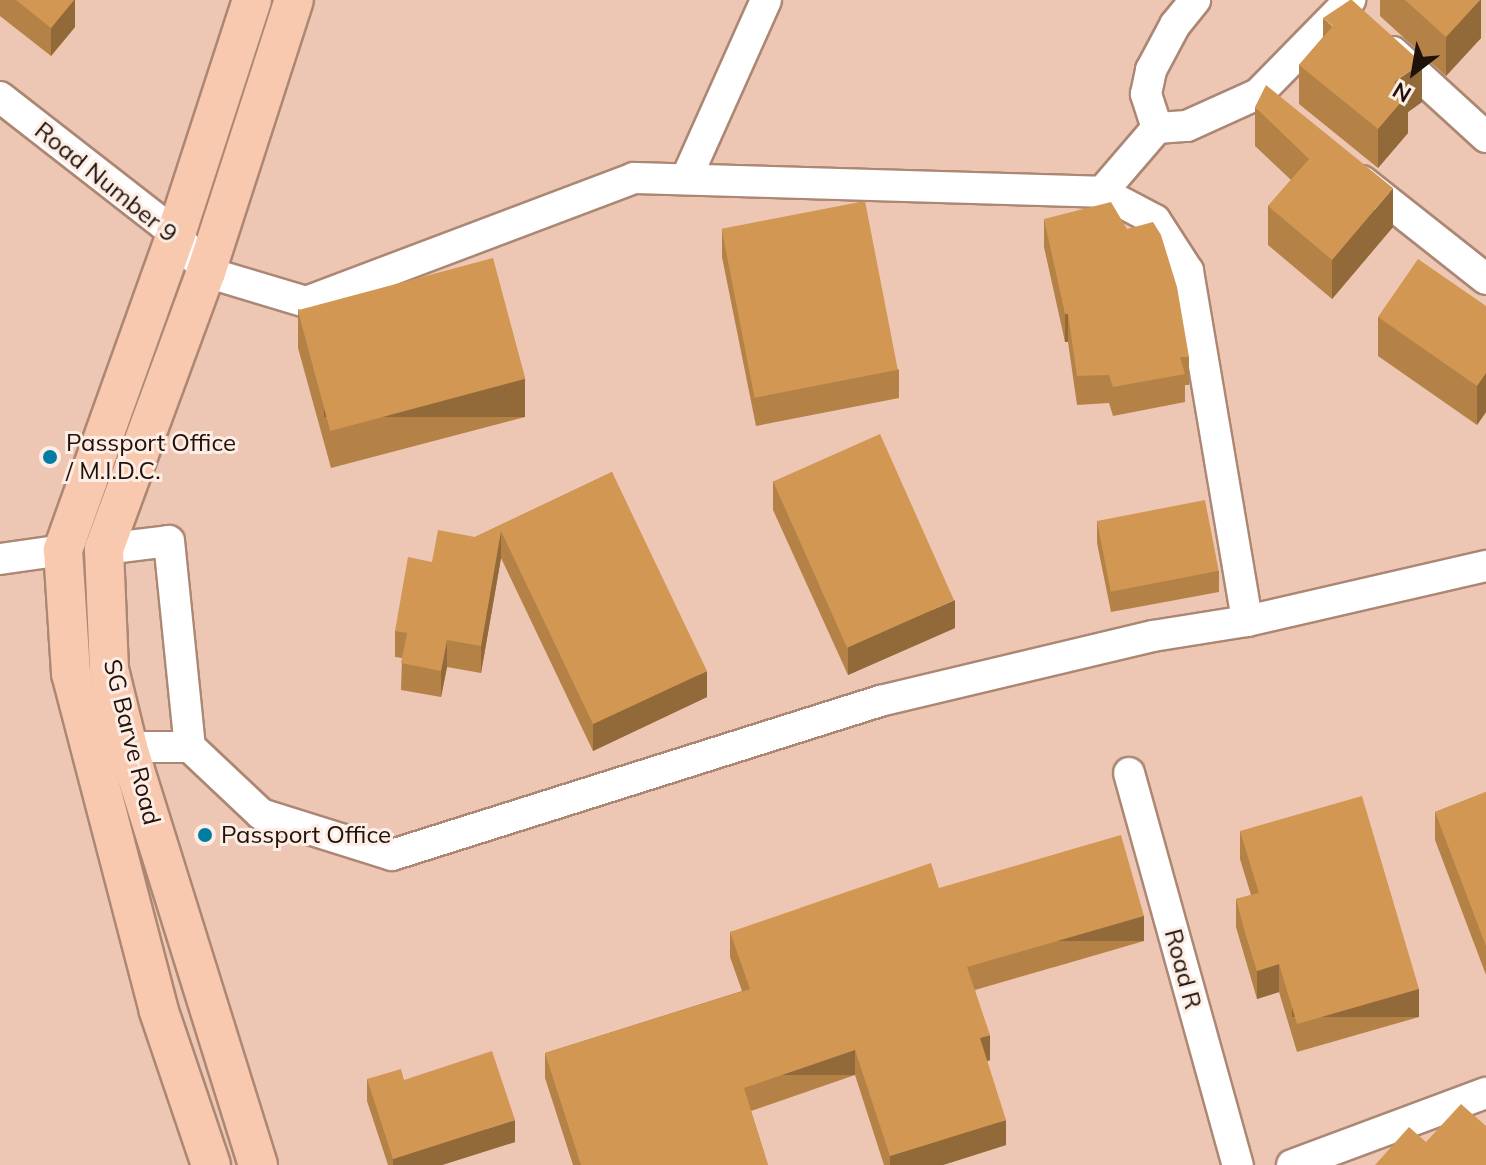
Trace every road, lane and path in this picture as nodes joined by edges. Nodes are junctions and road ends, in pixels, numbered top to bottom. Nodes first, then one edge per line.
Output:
1 (252, 0) edge
2 (294, 0) edge
3 (766, 0) edge
4 (1195, 0) edge
5 (1359, 18) edge
6 (1258, 94) junction
7 (0, 97) edge
8 (1281, 114) edge
9 (1157, 128) junction
10 (1486, 137) edge
11 (1340, 162) edge
12 (686, 179) junction
13 (1102, 192) junction
14 (176, 234) junction
15 (206, 272) junction
16 (1486, 279) edge
17 (104, 549) junction
18 (63, 550) junction
19 (0, 559) edge
20 (1486, 566) edge
21 (1247, 621) junction
22 (128, 747) junction
23 (190, 747) junction
24 (1129, 773) dead end
25 (1486, 1093) edge
26 (211, 1165) edge
27 (258, 1165) edge
28 (1238, 1165) edge
29 (1292, 1165) edge

1 - 14 main road, SG Barve Road
2 - 15 main road, SG Barve Road
3 - 12 street
4 - 9 street
5 - 6 street
5 - 10 street
6 - 8 street
6 - 9 street
7 - 14 street, Road Number 9
9 - 13 street
11 - 16 street
12 - 13 street
12 - 15 street
13 - 21 street
14 - 15 street, Road Number 9
14 - 18 main road, SG Barve Road
15 - 17 main road, SG Barve Road
17 - 22 main road, SG Barve Road
17 - 23 street
18 - 19 street
18 - 26 main road, SG Barve Road
20 - 21 street
21 - 23 street
22 - 23 street
22 - 27 main road, SG Barve Road
24 - 28 street, Road R
25 - 29 street

